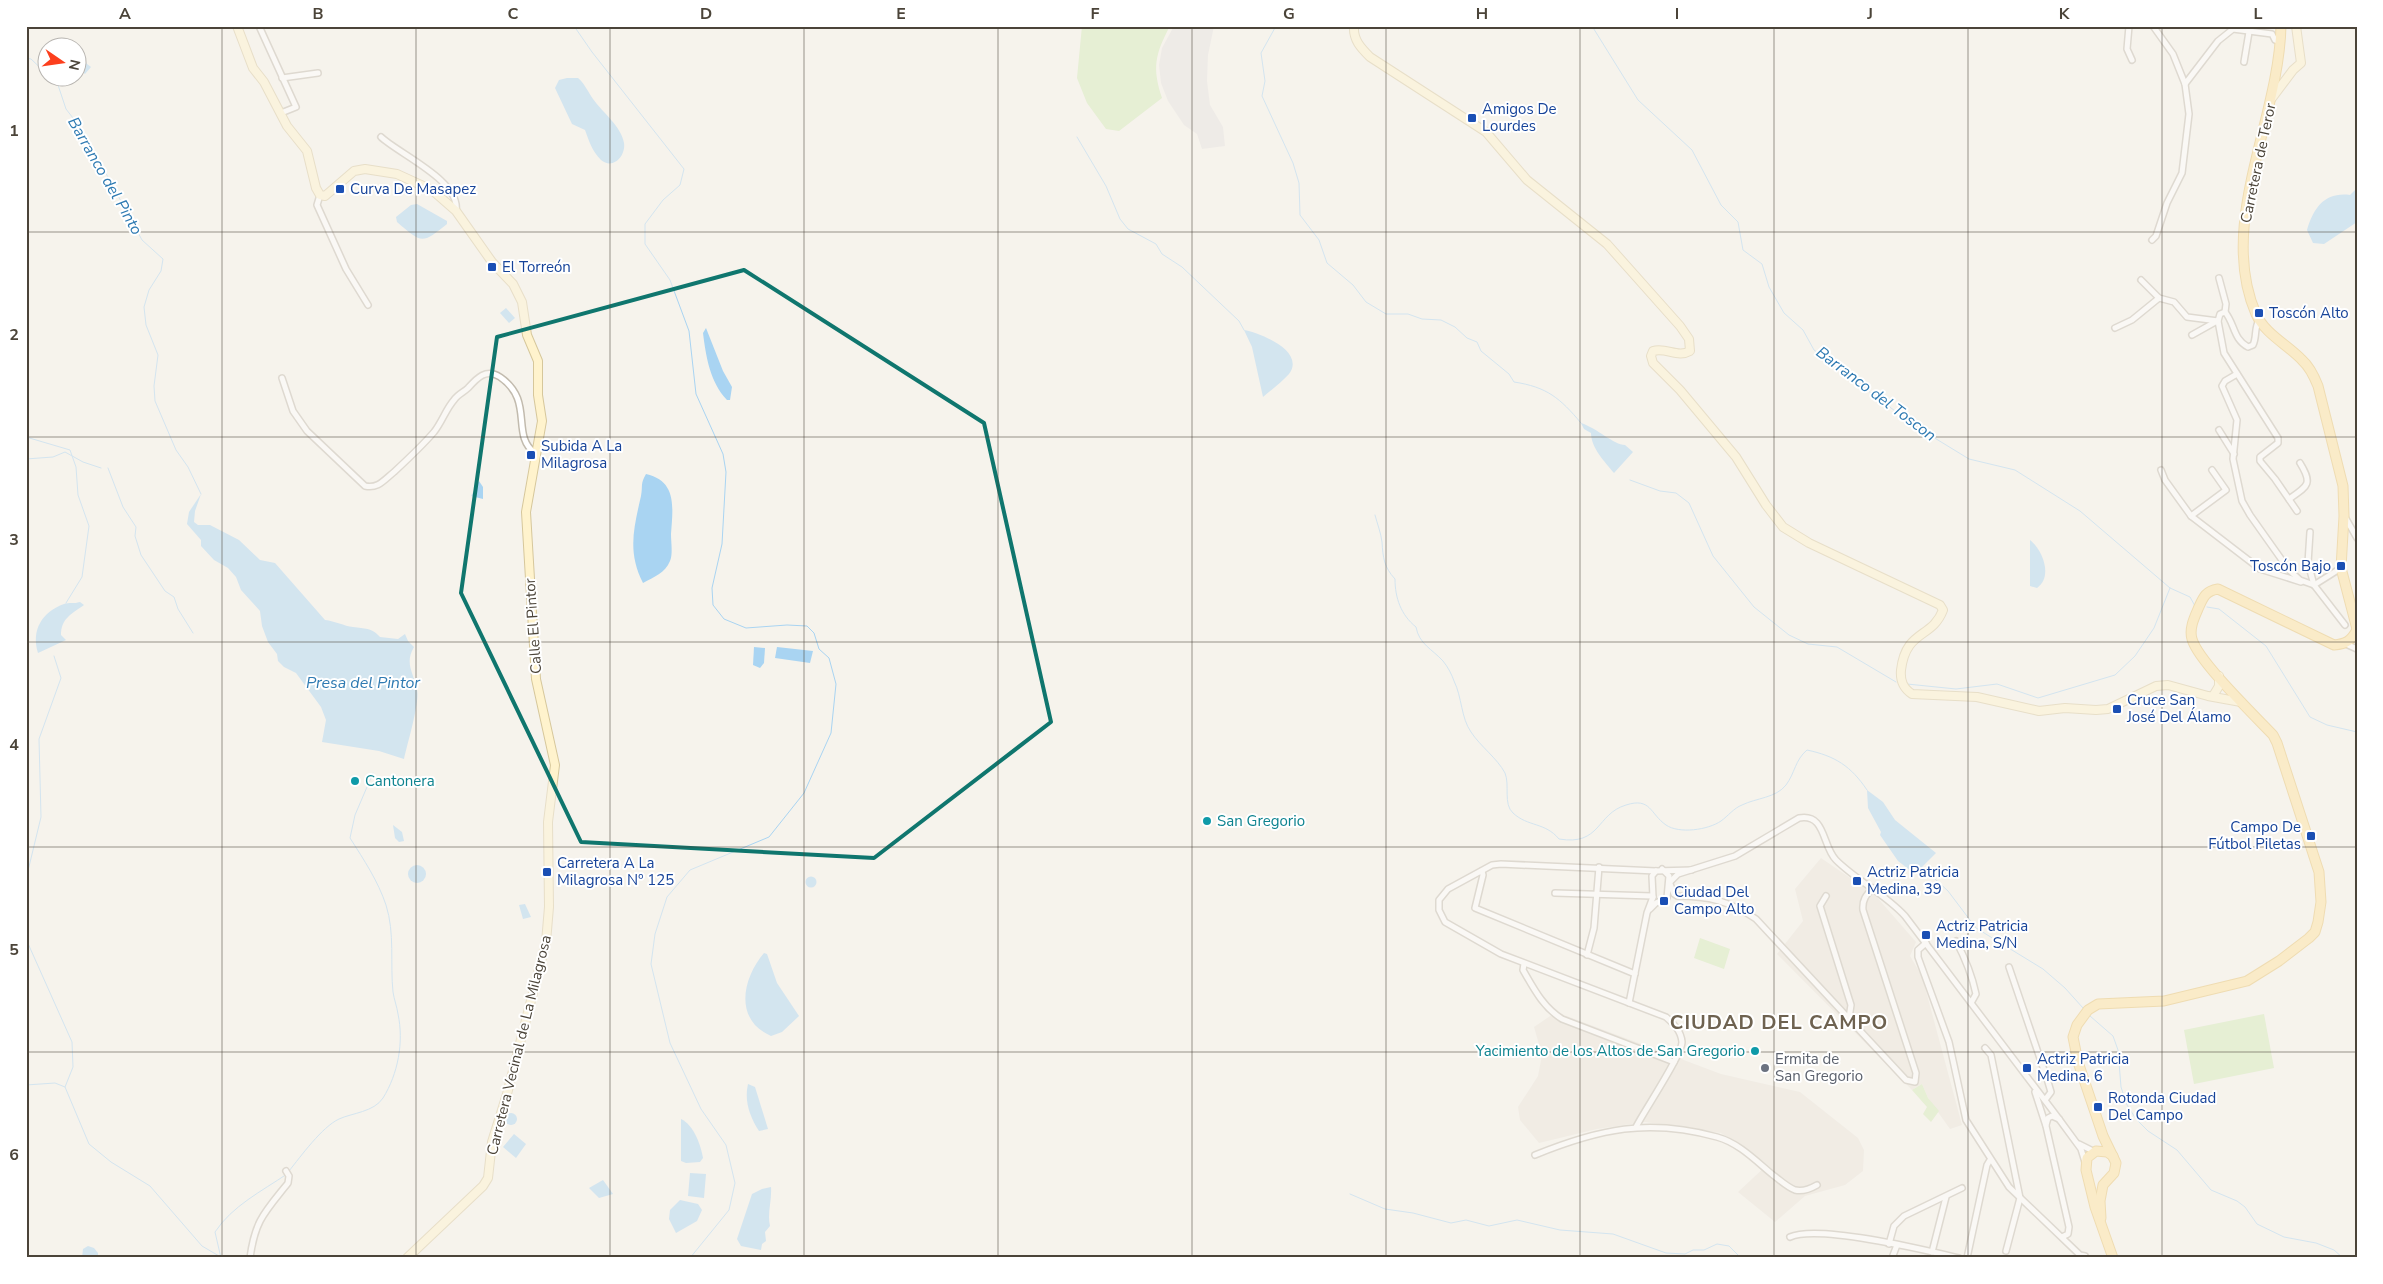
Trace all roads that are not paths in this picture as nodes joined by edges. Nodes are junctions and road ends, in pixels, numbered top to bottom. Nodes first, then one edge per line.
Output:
1 (237, 26) edge
2 (260, 26) edge
3 (1354, 26) edge
4 (2128, 26) edge
5 (2153, 26) edge
6 (2281, 26) edge
7 (2296, 26) edge
8 (2250, 29) edge
9 (2280, 42) junction
10 (2132, 60) dead end
11 (2244, 62) dead end
12 (2278, 69) junction
13 (2293, 70) junction
14 (318, 73) dead end
15 (282, 78) junction
16 (2185, 84) junction
17 (2272, 98) junction
18 (281, 112) junction
19 (381, 137) dead end
20 (320, 195) junction
21 (456, 210) junction
22 (2152, 240) dead end
23 (2219, 278) dead end
24 (2141, 280) dead end
25 (2159, 298) junction
26 (368, 306) dead end
27 (2225, 312) junction
28 (2259, 320) junction
29 (2218, 321) junction
30 (2115, 328) dead end
31 (2192, 335) dead end
32 (2237, 374) junction
33 (282, 378) dead end
34 (2219, 430) dead end
35 (535, 453) junction
36 (2234, 454) junction
37 (2300, 463) dead end
38 (2161, 470) dead end
39 (2212, 470) dead end
40 (2289, 499) junction
41 (2297, 511) dead end
42 (2191, 516) junction
43 (2344, 516) junction
44 (2310, 532) dead end
45 (2343, 532) junction
46 (2357, 538) edge
47 (2341, 568) junction
48 (2314, 585) junction
49 (2345, 625) dead end
50 (2357, 630) edge
51 (2346, 644) junction
52 (2356, 648) edge
53 (2219, 676) junction
54 (2229, 688) junction
55 (2213, 696) junction
56 (2242, 702) junction
57 (552, 798) joint
58 (1599, 867) junction
59 (1659, 870) junction
60 (1692, 870) junction
61 (1482, 871) junction
62 (1670, 883) junction
63 (1873, 888) junction
64 (1555, 893) dead end
65 (1598, 893) junction
66 (1686, 896) junction
67 (1826, 896) dead end
68 (1652, 897) junction
69 (1663, 900) junction
70 (1647, 913) junction
71 (1956, 941) dead end
72 (1926, 943) junction
73 (1587, 955) junction
74 (1524, 964) junction
75 (2009, 968) dead end
76 (1635, 974) junction
77 (1629, 1003) junction
78 (1971, 1003) junction
79 (1849, 1018) junction
80 (1985, 1048) dead end
81 (1674, 1062) junction
82 (2028, 1078) junction
83 (2045, 1100) junction
84 (2060, 1119) junction
85 (2046, 1126) junction
86 (1636, 1127) junction
87 (2103, 1136) junction
88 (2075, 1140) junction
89 (2096, 1151) junction
90 (1535, 1155) dead end
91 (2114, 1159) junction
92 (1990, 1160) junction
93 (2086, 1162) junction
94 (286, 1171) dead end
95 (2014, 1172) junction
96 (2087, 1172) junction
97 (2004, 1180) junction
98 (2106, 1180) junction
99 (1817, 1185) dead end
100 (1962, 1188) dead end
101 (1946, 1197) junction
102 (2020, 1198) junction
103 (2101, 1218) junction
104 (1790, 1237) dead end
105 (2062, 1238) junction
106 (1889, 1244) junction
107 (1897, 1246) junction
108 (2006, 1251) dead end
109 (1932, 1252) junction
110 (2085, 1256) dead end
111 (250, 1258) edge
112 (408, 1258) edge
113 (1892, 1258) edge
114 (1959, 1258) edge
115 (1967, 1258) edge
116 (2113, 1258) edge

1 - 18 street
2 - 15 street
3 - 55 street
4 - 10 street
5 - 16 street
6 - 9 main road, Carretera de Teror
7 - 13 street
8 - 9 street
8 - 11 street
8 - 16 street
9 - 12 main road, Carretera de Teror
12 - 13 street
12 - 17 main road, Carretera de Teror
13 - 17 street
14 - 15 street
15 - 18 street
16 - 22 street
17 - 28 main road, Carretera de Teror
18 - 20 street
19 - 21 street
20 - 21 street
20 - 26 street
21 - 35 street
23 - 27 street
24 - 25 street
25 - 29 street
25 - 30 street
27 - 28 street
27 - 29 street
28 - 43 main road, Carretera de Teror
29 - 31 street
29 - 32 street
32 - 36 street
32 - 40 street
33 - 35 street
34 - 36 street
35 - 57 street, Calle El Pintor
36 - 48 street
37 - 40 street
38 - 42 street
39 - 42 street
40 - 41 street
42 - 48 street
43 - 45 main road, Carretera de Teror
43 - 46 street
44 - 48 street
45 - 46 street
45 - 47 main road, Carretera de Teror
47 - 48 street
47 - 50 main road, Carretera de Teror
48 - 49 street
50 - 51 main road, Carretera de Teror
51 - 52 street
51 - 53 main road
53 - 54 main road
53 - 55 street
54 - 55 street
54 - 56 main road
55 - 56 street
56 - 87 main road
57 - 112 street, Carretera Vecinal de La Milagrosa
58 - 59 street
58 - 61 street
58 - 65 street
59 - 60 street
59 - 62 street
59 - 68 street
60 - 62 street
60 - 63 street
61 - 73 street
61 - 74 street
62 - 66 street
62 - 69 street
63 - 72 street
63 - 79 street
64 - 65 street
65 - 68 street
65 - 73 street
66 - 69 street
66 - 79 street
67 - 79 street
68 - 69 street
68 - 70 street
69 - 70 street
70 - 76 street
71 - 78 street
72 - 78 street
72 - 92 street
73 - 76 street
74 - 77 street
74 - 81 street
75 - 83 street
76 - 77 street
77 - 81 street
78 - 82 street
80 - 95 street
81 - 86 street
82 - 83 street
82 - 85 street
83 - 84 street
84 - 85 street
84 - 88 street
85 - 105 street
86 - 90 street
86 - 99 street
87 - 89 main road
87 - 91 main road
88 - 89 street
88 - 93 street
89 - 91 main road
89 - 93 main road
91 - 98 main road
92 - 97 street
92 - 115 street
93 - 96 main road
94 - 111 street
95 - 97 street
95 - 102 street
96 - 98 main road
96 - 103 main road
97 - 102 street
98 - 103 main road
100 - 101 street
101 - 106 street
101 - 109 street
102 - 105 street
102 - 108 street
103 - 116 main road
104 - 106 street
105 - 110 street
106 - 107 street
107 - 109 street
107 - 113 street
109 - 114 street

